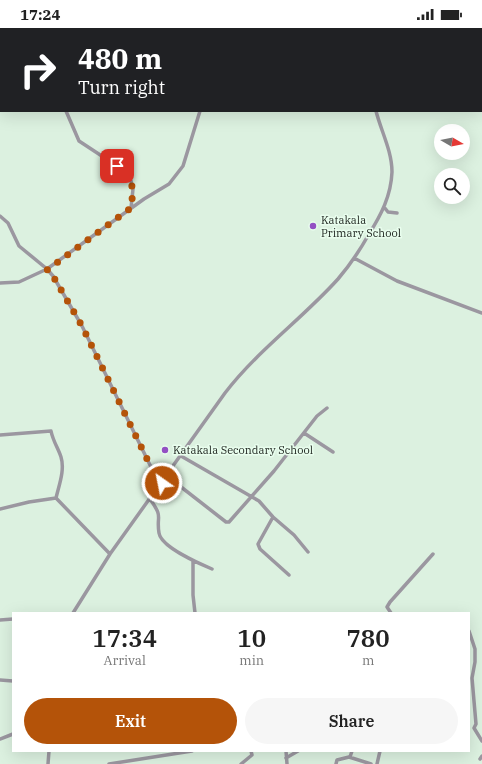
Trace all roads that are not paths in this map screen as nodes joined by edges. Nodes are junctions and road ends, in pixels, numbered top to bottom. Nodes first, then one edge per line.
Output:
1 (66, 112) edge
2 (200, 112) edge
3 (376, 112) edge
4 (384, 207) junction
5 (131, 208) junction
6 (397, 213) dead end
7 (0, 216) edge
8 (354, 258) junction
9 (47, 270) junction
10 (0, 283) edge
11 (482, 313) edge
12 (327, 408) dead end
13 (304, 433) junction
14 (0, 435) edge
15 (333, 452) dead end
16 (181, 456) junction
17 (167, 476) junction
18 (162, 483) junction
19 (252, 496) junction
20 (56, 498) junction
21 (150, 500) junction
22 (0, 509) edge
23 (272, 517) junction
24 (308, 552) dead end
25 (110, 554) junction
26 (433, 554) dead end
27 (193, 561) junction
28 (212, 569) dead end
29 (289, 575) dead end
30 (74, 612) edge
31 (195, 612) edge
32 (390, 612) edge
33 (12, 619) edge
34 (0, 620) edge
35 (470, 635) edge
36 (0, 680) edge
37 (12, 681) edge
38 (12, 734) edge
39 (0, 739) edge
40 (482, 741) edge
41 (49, 752) edge
42 (186, 752) edge
43 (251, 752) edge
44 (286, 752) edge
45 (296, 752) edge
46 (352, 752) edge
47 (380, 752) edge
48 (350, 757) junction
49 (286, 758) junction
50 (48, 764) edge
51 (109, 764) edge
52 (241, 764) edge
53 (287, 764) edge
54 (336, 764) edge
55 (371, 764) edge
56 (377, 764) edge

1 - 5 street
2 - 5 street
3 - 4 street
4 - 6 street
4 - 8 street
5 - 9 street
7 - 9 street
8 - 11 street
8 - 16 street
9 - 10 street
9 - 18 street
12 - 13 street
13 - 15 street
13 - 19 street
14 - 20 street
16 - 17 street
16 - 19 street
17 - 18 street
17 - 19 street
18 - 21 street
19 - 23 street
20 - 22 street
20 - 25 street
21 - 25 street
21 - 27 street
23 - 24 street
23 - 29 street
25 - 30 street
26 - 32 street
27 - 28 street
27 - 31 street
33 - 34 street
35 - 40 street
36 - 37 street
38 - 39 street
41 - 50 street
42 - 51 street
43 - 52 street
44 - 49 street
45 - 49 street
46 - 48 street
47 - 56 street
48 - 54 street
48 - 55 street
49 - 53 street

